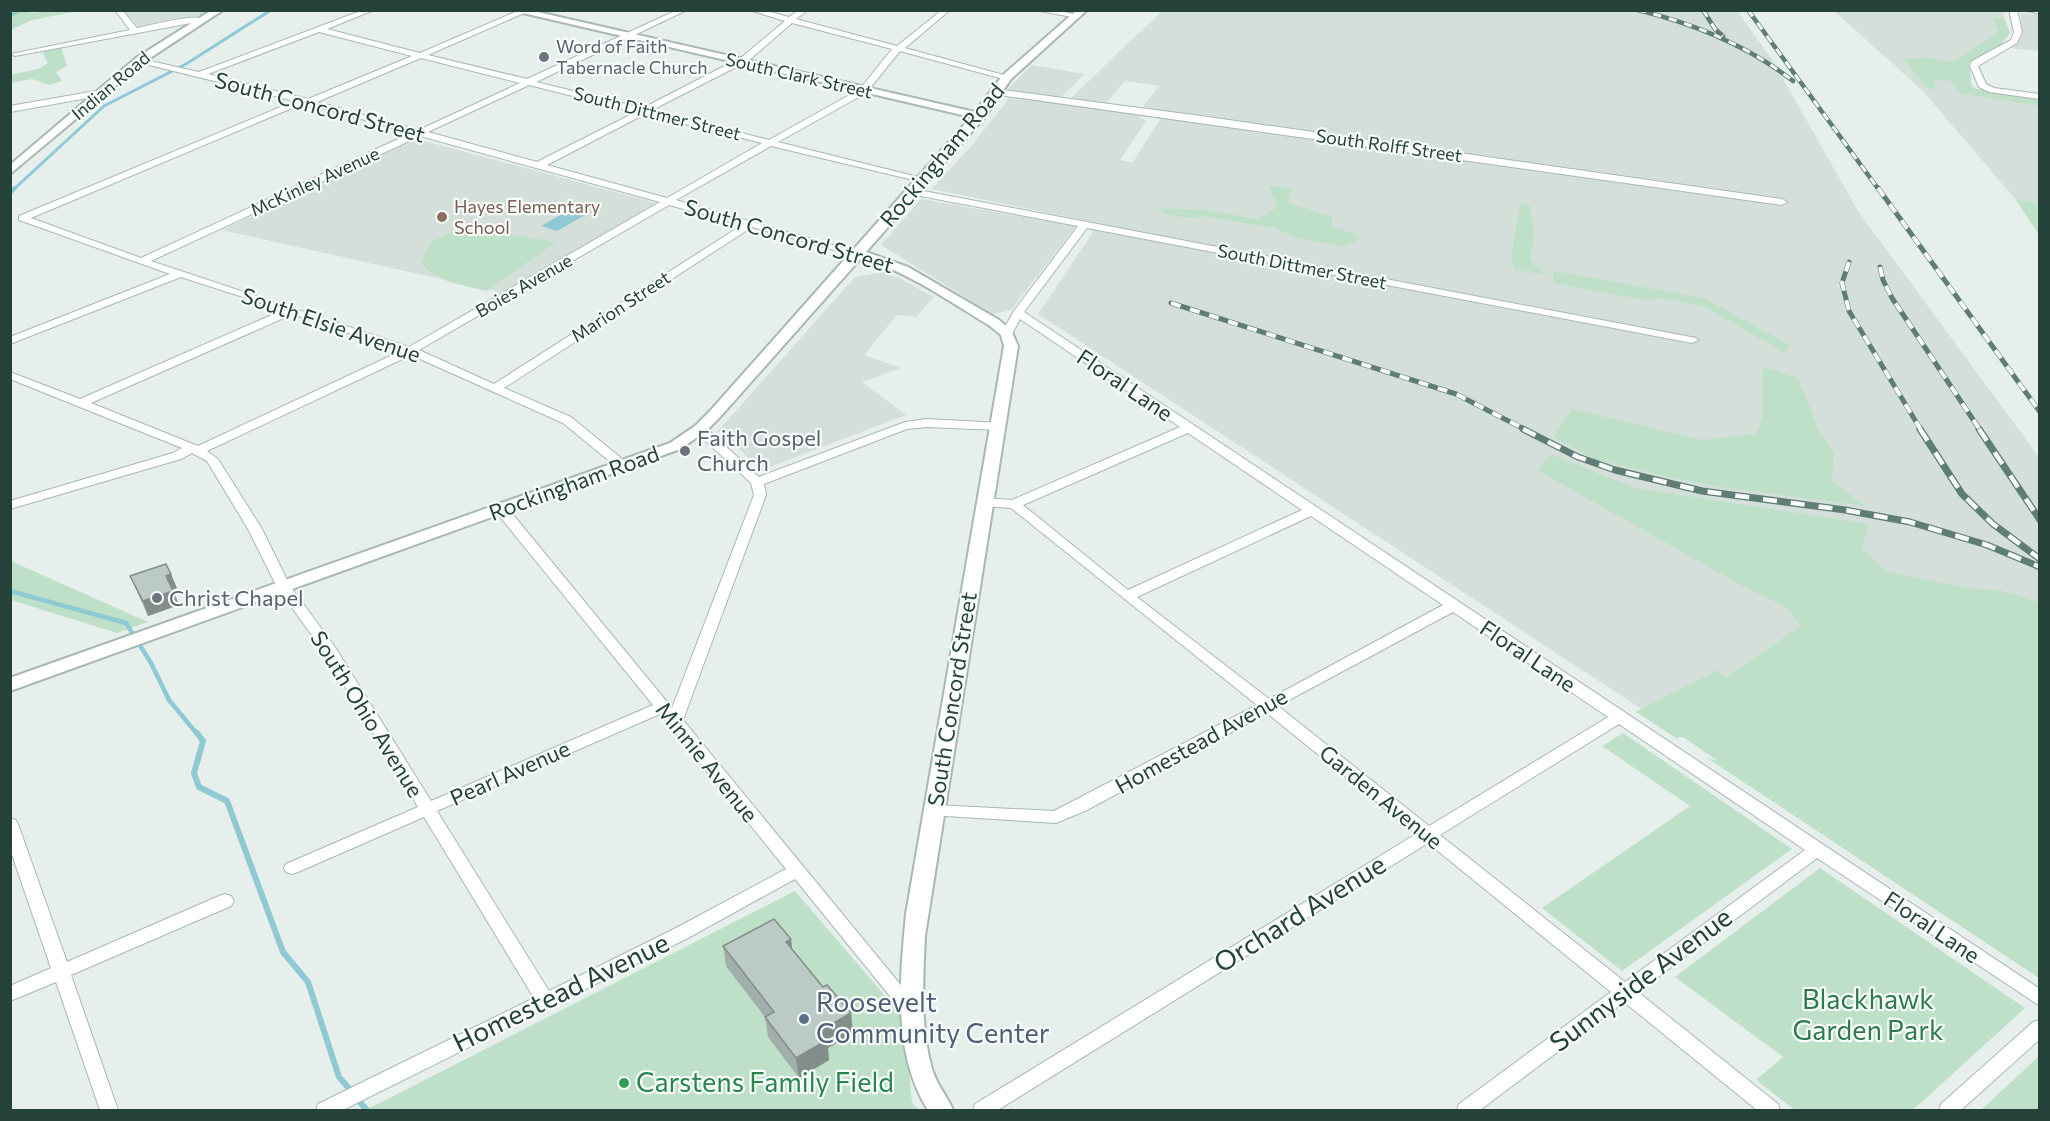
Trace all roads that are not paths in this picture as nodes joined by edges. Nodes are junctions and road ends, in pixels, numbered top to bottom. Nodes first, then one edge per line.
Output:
1 (219, 10) edge
2 (371, 10) edge
3 (684, 10) edge
4 (752, 10) edge
5 (805, 10) edge
6 (947, 10) edge
7 (1038, 10) edge
8 (2013, 10) edge
9 (2026, 10) edge
10 (118, 11) edge
11 (521, 11) edge
12 (2040, 12) edge
13 (1080, 13) edge
14 (203, 20) junction
15 (790, 21) junction
16 (320, 30) junction
17 (135, 31) junction
18 (628, 36) junction
19 (899, 47) junction
20 (15, 54) dead end
21 (422, 55) junction
22 (140, 60) junction
23 (739, 62) junction
24 (199, 75) junction
25 (1007, 77) junction
26 (531, 82) junction
27 (863, 91) junction
28 (995, 92) junction
29 (100, 93) junction
30 (2040, 97) edge
31 (305, 102) junction
32 (10, 110) edge
33 (645, 112) junction
34 (980, 116) junction
35 (418, 134) junction
36 (771, 142) junction
37 (537, 166) junction
38 (10, 171) edge
39 (918, 187) junction
40 (669, 201) junction
41 (1782, 201) dead end
42 (749, 225) junction
43 (1084, 225) junction
44 (859, 254) junction
45 (142, 261) junction
46 (182, 273) junction
47 (293, 310) junction
48 (1018, 313) junction
49 (1007, 334) junction
50 (1692, 340) dead end
51 (10, 341) edge
52 (411, 351) junction
53 (10, 375) edge
54 (494, 389) junction
55 (81, 403) junction
56 (998, 426) junction
57 (1188, 428) junction
58 (700, 429) junction
59 (195, 449) junction
60 (623, 466) junction
61 (757, 482) junction
62 (984, 502) junction
63 (1014, 504) junction
64 (10, 505) edge
65 (501, 509) junction
66 (1311, 511) junction
67 (284, 587) junction
68 (1126, 596) junction
69 (1453, 606) junction
70 (10, 685) edge
71 (1267, 705) junction
72 (662, 707) junction
73 (1619, 717) junction
74 (674, 723) junction
75 (427, 810) junction
76 (935, 811) junction
77 (10, 824) edge
78 (1428, 835) junction
79 (1816, 850) junction
80 (292, 868) dead end
81 (796, 871) junction
82 (225, 901) dead end
83 (62, 972) junction
84 (10, 994) edge
85 (1624, 994) junction
86 (2040, 999) edge
87 (545, 1000) junction
88 (914, 1014) junction
89 (2040, 1027) edge
90 (110, 1110) edge
91 (325, 1110) edge
92 (941, 1110) edge
93 (982, 1110) edge
94 (1466, 1110) edge
95 (1771, 1110) edge
96 (1948, 1110) edge

1 - 14 street, Indian Road
2 - 16 street
3 - 18 street, McKinley Avenue
4 - 15 street
5 - 15 street
6 - 19 street, Boies Avenue
7 - 13 street
8 - 30 street
9 - 12 street
10 - 17 street
11 - 18 street, South Clark Street
11 - 21 street
13 - 25 street, Rockingham Road
14 - 17 street
14 - 22 street, Indian Road
15 - 19 street
15 - 23 street
16 - 21 street, South Dittmer Street
16 - 24 street
17 - 20 street
18 - 23 street, South Clark Street
18 - 26 street, McKinley Avenue
19 - 25 street
19 - 27 street, Boies Avenue
21 - 26 street, South Dittmer Street
21 - 31 street
22 - 24 street, South Concord Street
22 - 29 street, Indian Road
23 - 27 street, South Clark Street
23 - 33 street
24 - 31 street, South Concord Street
25 - 28 street, Rockingham Road
26 - 33 street, South Dittmer Street
26 - 35 street, McKinley Avenue
27 - 34 street, South Clark Street
27 - 36 street, Boies Avenue
28 - 34 street, Rockingham Road
28 - 41 street, South Rolff Street
29 - 32 street
29 - 38 street, Indian Road
31 - 35 street, South Concord Street
31 - 45 street, South Elsie Avenue
33 - 36 street, South Dittmer Street
33 - 37 street
34 - 39 street, Rockingham Road
35 - 37 street, South Concord Street
35 - 45 street, McKinley Avenue
36 - 39 street, South Dittmer Street
36 - 40 street, Boies Avenue
37 - 40 street, South Concord Street
39 - 43 street, South Dittmer Street
39 - 44 street, Rockingham Road
40 - 42 street, South Concord Street
40 - 52 street, Boies Avenue
42 - 44 street, South Concord Street
42 - 54 street, Marion Street
43 - 48 street
43 - 50 street, South Dittmer Street
44 - 49 street, South Concord Street
44 - 58 street, Rockingham Road
45 - 46 street, South Elsie Avenue
46 - 47 street, South Elsie Avenue
46 - 51 street
47 - 52 street, South Elsie Avenue
47 - 55 street
48 - 49 street
48 - 57 street, Floral Lane
49 - 56 street, South Concord Street
52 - 54 street, South Elsie Avenue
52 - 59 street, Boies Avenue
53 - 55 street, South Ohio Avenue
54 - 60 street, South Elsie Avenue
55 - 59 street, South Ohio Avenue
56 - 61 street
56 - 62 street, South Concord Street
57 - 63 street
57 - 66 street, Floral Lane
58 - 60 street, Rockingham Road
58 - 61 street
59 - 64 street, Boies Avenue
59 - 67 street, South Ohio Avenue
60 - 65 street, Rockingham Road
61 - 74 street
62 - 63 street
62 - 76 street, South Concord Street
63 - 68 street, Garden Avenue
65 - 67 street, Rockingham Road
65 - 72 street, Minnie Avenue
66 - 68 street
66 - 69 street, Floral Lane
67 - 70 street, Rockingham Road
67 - 75 street, South Ohio Avenue
68 - 71 street, Garden Avenue
69 - 71 street, Homestead Avenue
69 - 73 street, Floral Lane
71 - 76 street, Homestead Avenue
71 - 78 street, Garden Avenue
72 - 74 street, Minnie Avenue
72 - 75 street, Pearl Avenue
73 - 78 street, Orchard Avenue
73 - 79 street, Floral Lane
74 - 81 street, Minnie Avenue
75 - 80 street, Pearl Avenue
75 - 87 street, South Ohio Avenue
76 - 88 street, South Concord Street
77 - 83 street
78 - 85 street, Garden Avenue
78 - 93 street, Orchard Avenue
79 - 85 street, Sunnyside Avenue
79 - 86 street, Floral Lane
81 - 87 street, Homestead Avenue
81 - 88 street, Minnie Avenue
82 - 83 street
83 - 84 street
83 - 90 street
85 - 94 street, Sunnyside Avenue
85 - 95 street, Garden Avenue
87 - 91 street, Homestead Avenue
88 - 92 street, South Concord Street
89 - 96 street

